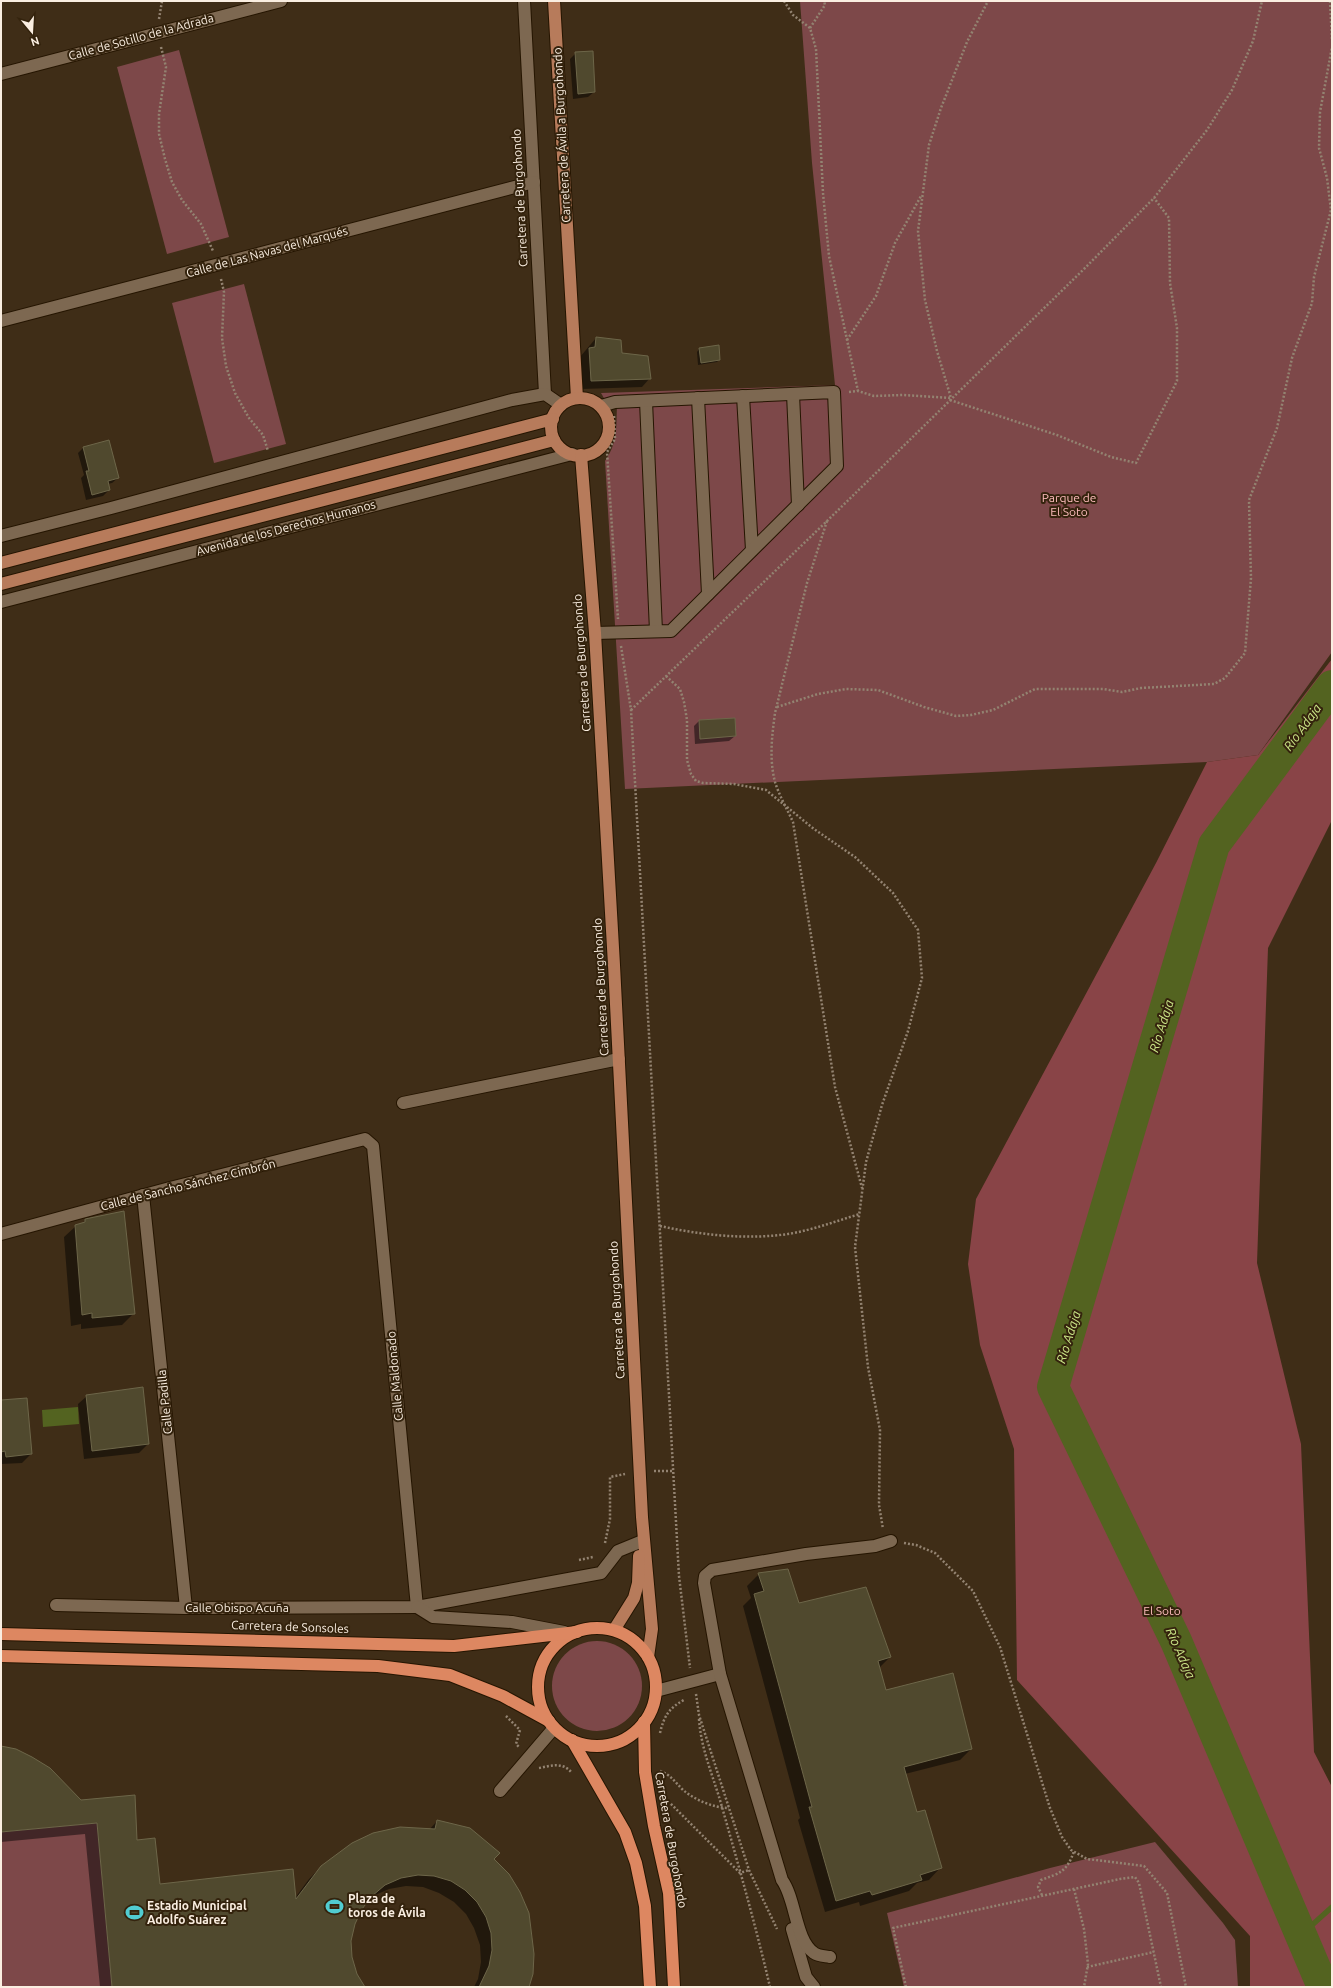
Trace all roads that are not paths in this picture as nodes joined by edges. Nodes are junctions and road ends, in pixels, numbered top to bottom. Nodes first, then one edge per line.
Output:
1 (281, 1) edge
2 (524, 1) edge
3 (554, 1) edge
4 (1, 74) edge
5 (534, 182) junction
6 (1, 321) edge
7 (545, 394) junction
8 (793, 394) junction
9 (743, 396) junction
10 (577, 398) junction
11 (698, 398) junction
12 (646, 401) junction
13 (561, 405) junction
14 (601, 406) junction
15 (552, 419) junction
16 (554, 440) junction
17 (576, 455) junction
18 (798, 505) junction
19 (1, 536) edge
20 (752, 550) junction
21 (1, 563) edge
22 (1, 584) edge
23 (708, 594) junction
24 (1, 602) edge
25 (656, 632) junction
26 (595, 633) junction
27 (619, 1059) junction
28 (403, 1103) dead end
29 (373, 1146) joint
30 (143, 1196) junction
31 (1, 1234) edge
32 (642, 1517) junction
33 (891, 1541) road end
34 (640, 1542) junction
35 (56, 1605) dead end
36 (417, 1607) junction
37 (186, 1608) junction
38 (614, 1630) junction
39 (571, 1632) junction
40 (1, 1634) edge
41 (1, 1656) edge
42 (648, 1657) junction
43 (720, 1674) junction
44 (656, 1691) junction
45 (644, 1722) junction
46 (552, 1724) junction
47 (572, 1740) junction
48 (500, 1791) dead end
49 (782, 1880) junction
50 (830, 1957) dead end
51 (650, 1987) edge
52 (674, 1987) edge
53 (814, 1987) edge

1 - 4 street, Calle de Sotillo de la Adrada
2 - 5 street, Carretera de Burgohondo
3 - 10 main road, Carretera de Ávila a Burgohondo
5 - 6 street, Calle de Las Navas del Marqués
5 - 7 street, Carretera de Burgohondo
7 - 13 street
7 - 19 street
8 - 9 street
8 - 18 street
8 - 18 street
9 - 11 street
9 - 20 street
10 - 13 main road
10 - 14 main road
11 - 12 street
11 - 23 street
12 - 14 street
12 - 25 street
13 - 15 main road
14 - 17 main road
15 - 16 main road
15 - 21 main road
16 - 17 main road
16 - 22 main road, Avenida de los Derechos Humanos
17 - 24 street, Avenida de los Derechos Humanos
17 - 26 main road, Carretera de Burgohondo
18 - 20 street
20 - 23 street
23 - 25 street
25 - 26 street
26 - 27 main road, Carretera de Burgohondo
27 - 28 street
27 - 32 main road, Carretera de Burgohondo
29 - 30 street, Calle de Sancho Sánchez Cimbrón
29 - 36 street, Calle Maldonado
30 - 31 street, Calle de Sancho Sánchez Cimbrón
30 - 37 street, Calle Padilla
32 - 34 main road, Carretera de Burgohondo
32 - 42 main road, Carretera de Burgohondo
33 - 43 street
34 - 36 street, Calle Obispo Acuña
34 - 38 main road, Carretera de Burgohondo
35 - 37 street, Calle Obispo Acuña
36 - 37 street, Calle Obispo Acuña
36 - 39 street
38 - 39 highway
38 - 42 highway
39 - 40 highway, Carretera de Sonsoles
39 - 46 highway
41 - 46 highway
42 - 44 highway
43 - 44 street
43 - 49 street
44 - 45 highway
45 - 47 highway
45 - 52 highway, Carretera de Burgohondo
46 - 47 highway
46 - 48 street
47 - 51 highway
49 - 50 street
49 - 53 street

